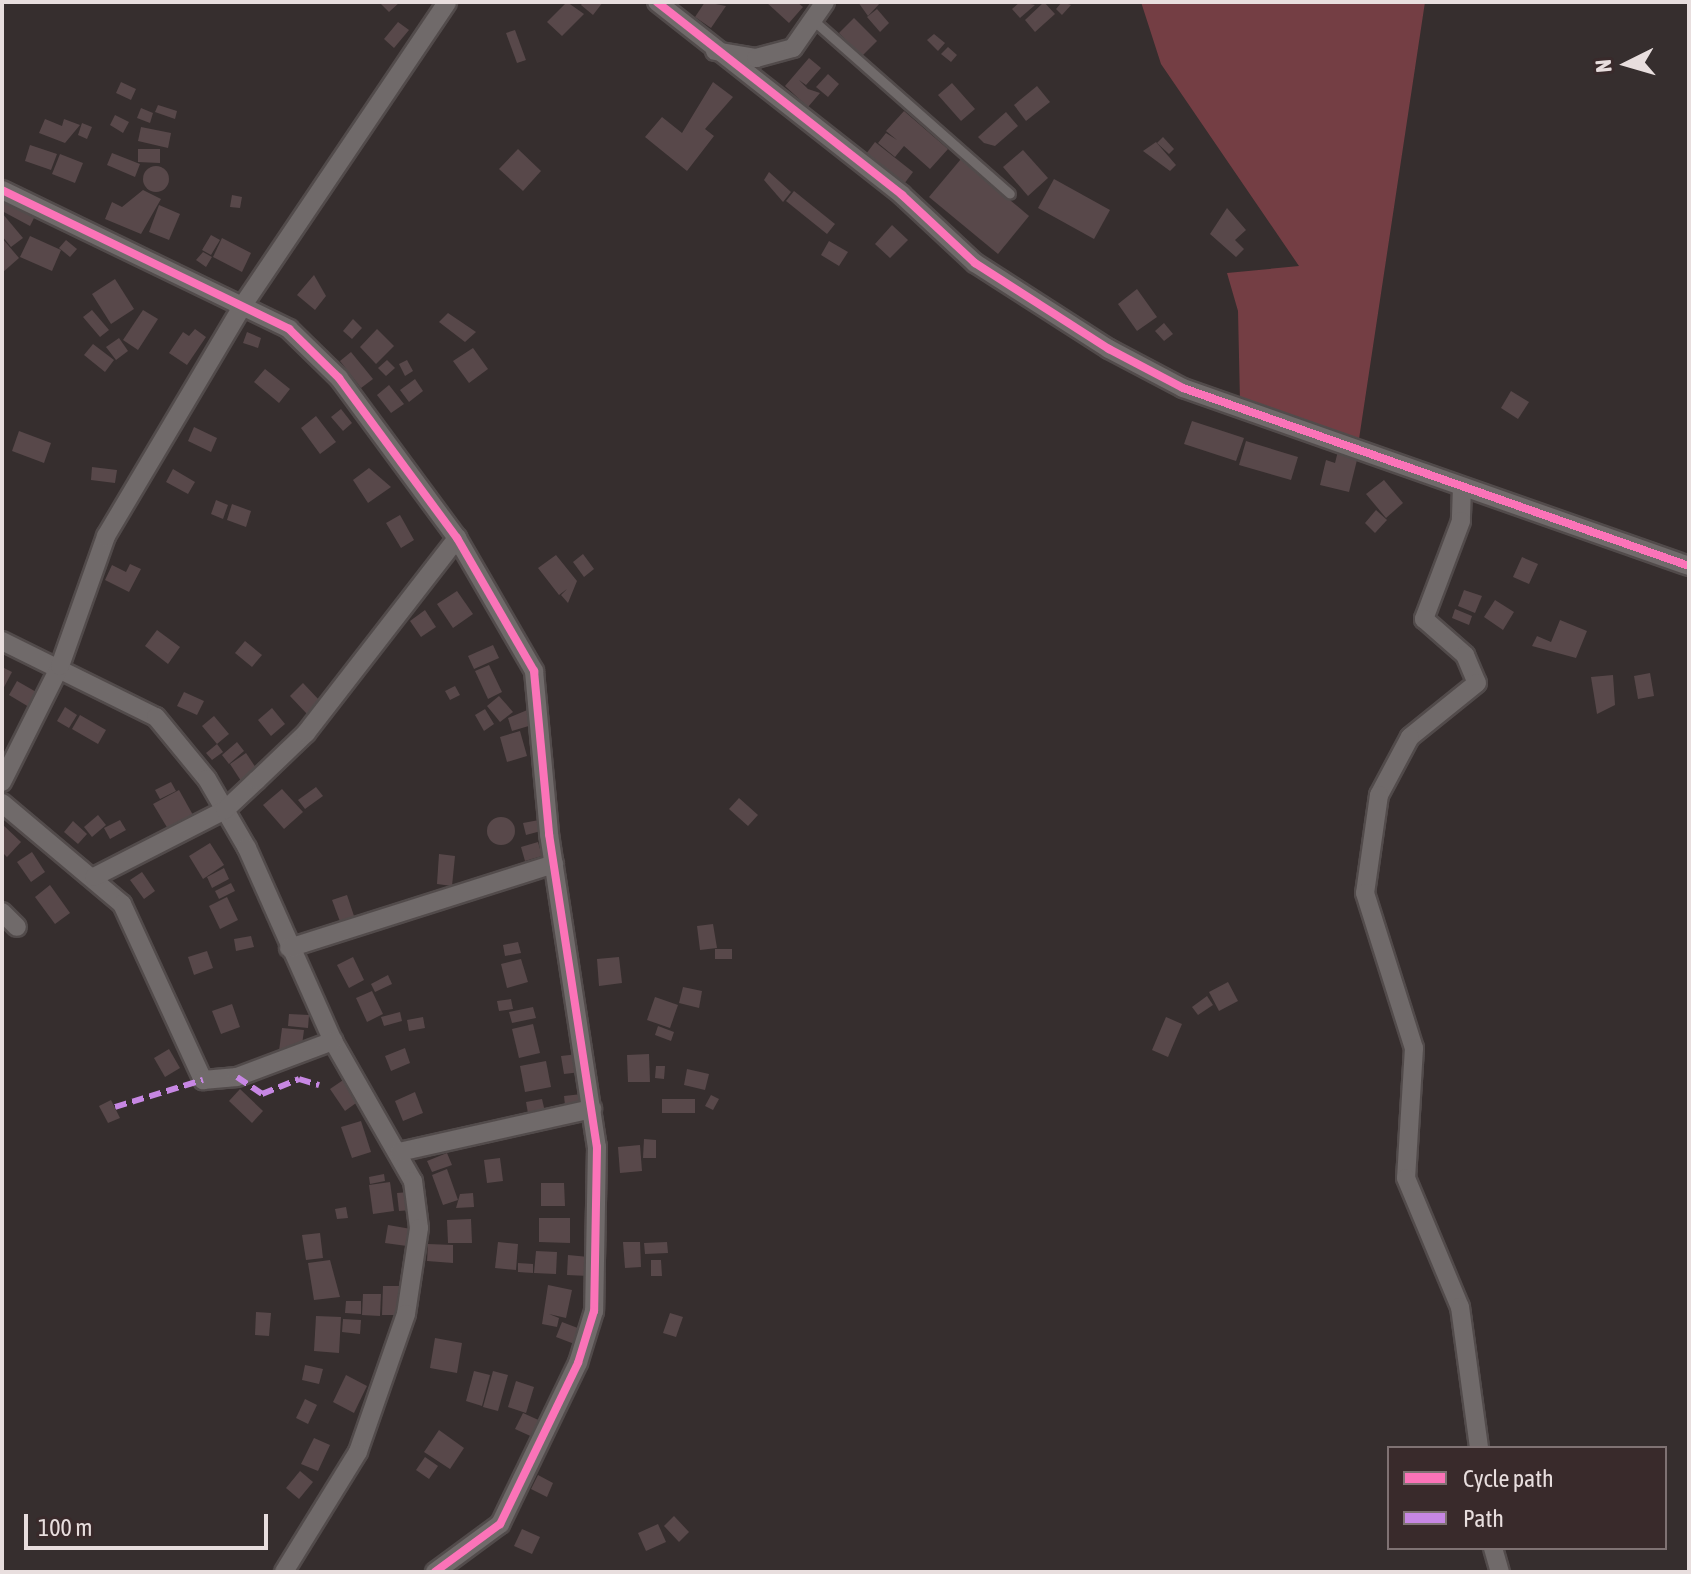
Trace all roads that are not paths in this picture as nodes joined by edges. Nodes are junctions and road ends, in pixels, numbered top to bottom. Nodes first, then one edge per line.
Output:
1 (447, 2) edge
2 (657, 2) edge
3 (825, 2) edge
4 (814, 21) junction
5 (712, 51) junction
6 (2, 190) edge
7 (1010, 194) dead end
8 (243, 305) junction
9 (1462, 487) junction
10 (457, 538) junction
11 (1689, 566) edge
12 (2, 641) edge
13 (60, 666) junction
14 (2, 782) edge
15 (2, 803) edge
16 (225, 810) junction
17 (554, 864) junction
18 (94, 877) junction
19 (2, 912) edge
20 (17, 927) dead end
21 (289, 948) junction
22 (333, 1041) junction
23 (592, 1109) junction
24 (399, 1152) junction
25 (1479, 1446) edge
26 (1494, 1550) edge
27 (284, 1572) edge
28 (435, 1572) edge
29 (1500, 1572) edge

1 - 8 street
2 - 5 street
3 - 4 street
4 - 5 street
4 - 7 lane
5 - 9 street
6 - 8 street
8 - 10 street
8 - 13 street
9 - 11 street
9 - 25 street
10 - 16 street
10 - 17 street
12 - 13 street
13 - 14 street
13 - 16 street
15 - 18 street
16 - 18 street
16 - 21 street
17 - 21 street
17 - 23 street
18 - 22 street
19 - 20 street
21 - 22 street
22 - 24 street
23 - 24 street
23 - 28 street
24 - 27 street
26 - 29 street

